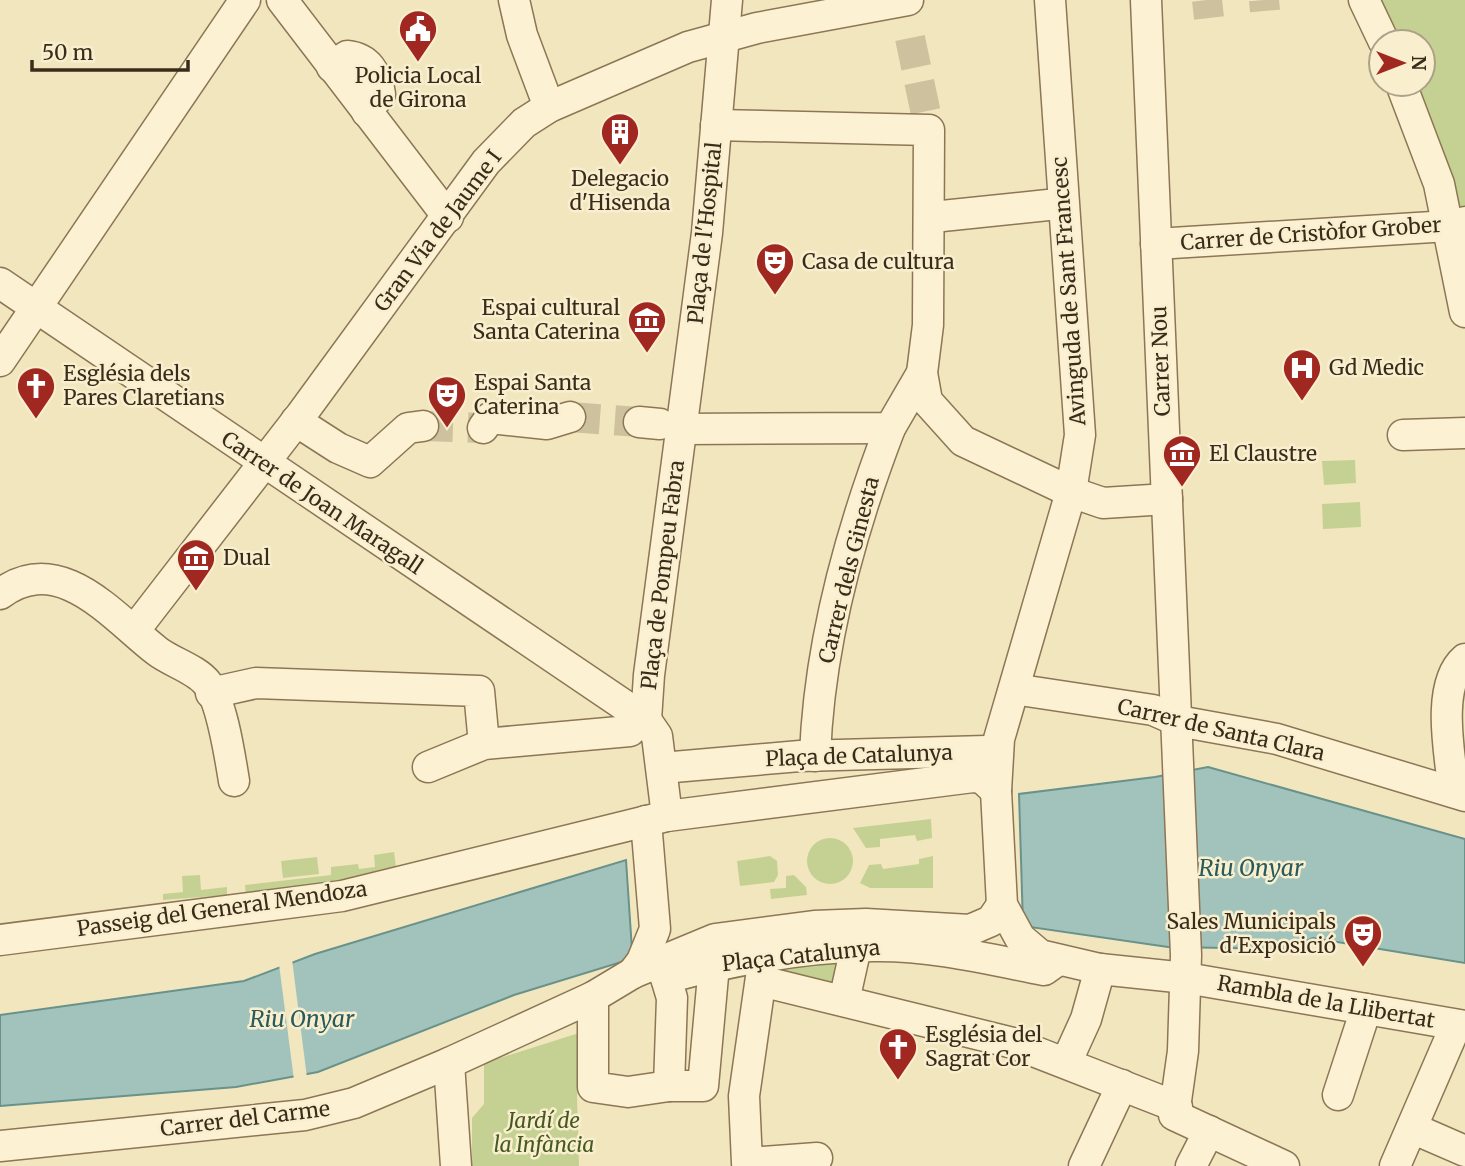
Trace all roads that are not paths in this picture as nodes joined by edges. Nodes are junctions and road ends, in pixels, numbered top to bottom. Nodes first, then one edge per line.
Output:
1 (245, 0) edge
2 (282, 0) edge
3 (514, 0) edge
4 (727, 0) edge
5 (908, 0) edge
6 (1050, 0) edge
7 (1146, 0) edge
8 (1364, 0) edge
9 (1377, 28) edge
10 (725, 37) junction
11 (1406, 98) edge
12 (549, 107) junction
13 (716, 125) junction
14 (1048, 205) dead end
15 (942, 216) dead end
16 (448, 217) junction
17 (1457, 224) edge
18 (1156, 244) junction
19 (0, 283) edge
20 (34, 307) junction
21 (1465, 312) edge
22 (0, 360) edge
23 (922, 373) junction
24 (570, 417) tunnel mouth
25 (296, 421) junction
26 (660, 425) junction
27 (423, 426) tunnel mouth
28 (483, 428) tunnel mouth
29 (890, 428) junction
30 (1465, 433) edge
31 (1402, 435) dead end
32 (263, 463) junction
33 (1071, 492) junction
34 (1167, 499) junction
35 (0, 594) edge
36 (134, 631) junction
37 (1465, 659) edge
38 (1014, 689) junction
39 (211, 693) junction
40 (1178, 721) junction
41 (638, 726) junction
42 (484, 744) junction
43 (993, 745) junction
44 (815, 755) junction
45 (428, 767) dead end
46 (662, 768) junction
47 (947, 779) junction
48 (234, 781) dead end
49 (996, 791) junction
50 (1459, 794) edge
51 (657, 818) junction
52 (1002, 905) junction
53 (655, 929) junction
54 (942, 930) junction
55 (0, 940) edge
56 (702, 956) junction
57 (854, 956) dead end
58 (1049, 958) junction
59 (1186, 966) junction
60 (762, 968) junction
61 (663, 969) junction
62 (1100, 969) junction
63 (633, 973) junction
64 (593, 997) junction
65 (844, 1001) junction
66 (1366, 1009) junction
67 (1460, 1026) edge
68 (449, 1063) junction
69 (1066, 1063) junction
70 (1122, 1085) junction
71 (669, 1086) junction
72 (1338, 1095) dead end
73 (1177, 1107) junction
74 (1412, 1128) junction
75 (1209, 1131) junction
76 (0, 1146) edge
77 (1465, 1151) edge
78 (817, 1158) dead end
79 (456, 1166) edge
80 (1084, 1166) edge
81 (1191, 1166) edge
82 (1284, 1166) edge
83 (1395, 1166) edge

1 - 20 street
2 - 16 street
3 - 12 street
4 - 10 street, Plaça de l'Hospital
5 - 10 street, Gran Via de Jaume I
6 - 33 street, Avinguda de Sant Francesc
7 - 18 street, Carrer Nou
8 - 9 street
10 - 12 street, Gran Via de Jaume I
10 - 13 street, Plaça de l'Hospital
11 - 17 street
12 - 16 street, Gran Via de Jaume I
13 - 23 street
13 - 26 street, Plaça de l'Hospital
14 - 15 street
16 - 25 street, Gran Via de Jaume I
17 - 18 street, Carrer de Cristòfor Grober
17 - 21 street
18 - 34 street, Carrer Nou
19 - 20 street, Carrer de Joan Maragall
20 - 22 street
20 - 32 street, Carrer de Joan Maragall
23 - 29 street, Carrer dels Ginesta
23 - 33 street
24 - 28 street
25 - 27 street
25 - 32 street, Gran Via de Jaume I
26 - 29 street
26 - 41 street, Plaça de Pompeu Fabra
29 - 44 street, Carrer dels Ginesta
30 - 31 street
32 - 36 street, Gran Via de Jaume I
32 - 41 street, Carrer de Joan Maragall
33 - 34 street
33 - 38 street, Avinguda de Sant Francesc
34 - 40 street, Carrer Nou
35 - 36 street
36 - 39 street
37 - 50 street
38 - 40 street, Carrer de Santa Clara
38 - 43 street, Avinguda de Sant Francesc
39 - 42 street
39 - 48 street
40 - 50 street, Carrer de Santa Clara
40 - 59 street, Carrer Nou
41 - 42 street
41 - 46 street
42 - 45 street
43 - 44 street, Plaça de Catalunya
43 - 47 street
43 - 49 street
44 - 46 street, Plaça de Catalunya
46 - 51 street
47 - 49 street, Plaça de Catalunya
47 - 51 street, Plaça de Catalunya
49 - 52 street
51 - 53 street
51 - 55 street, Passeig del General Mendoza
52 - 54 street
52 - 58 street
53 - 56 street
53 - 63 street
54 - 56 street
54 - 58 street
56 - 60 street, Plaça Catalunya
56 - 61 street, Plaça Catalunya
56 - 71 street
57 - 65 street
58 - 60 street, Plaça Catalunya
58 - 62 street
59 - 62 street
59 - 66 street, Rambla de la Llibertat
59 - 73 street, Carrer Nou
60 - 65 street
60 - 78 street
61 - 63 street
61 - 71 street
62 - 69 street
63 - 64 street
64 - 68 street, Carrer del Carme
64 - 71 street
65 - 69 street
66 - 67 street, Rambla de la Llibertat
66 - 72 street
67 - 74 street
68 - 76 street, Carrer del Carme
68 - 79 street
69 - 70 street
70 - 73 street
70 - 80 street
73 - 75 street
74 - 77 street
74 - 83 street
75 - 81 street
75 - 82 street

